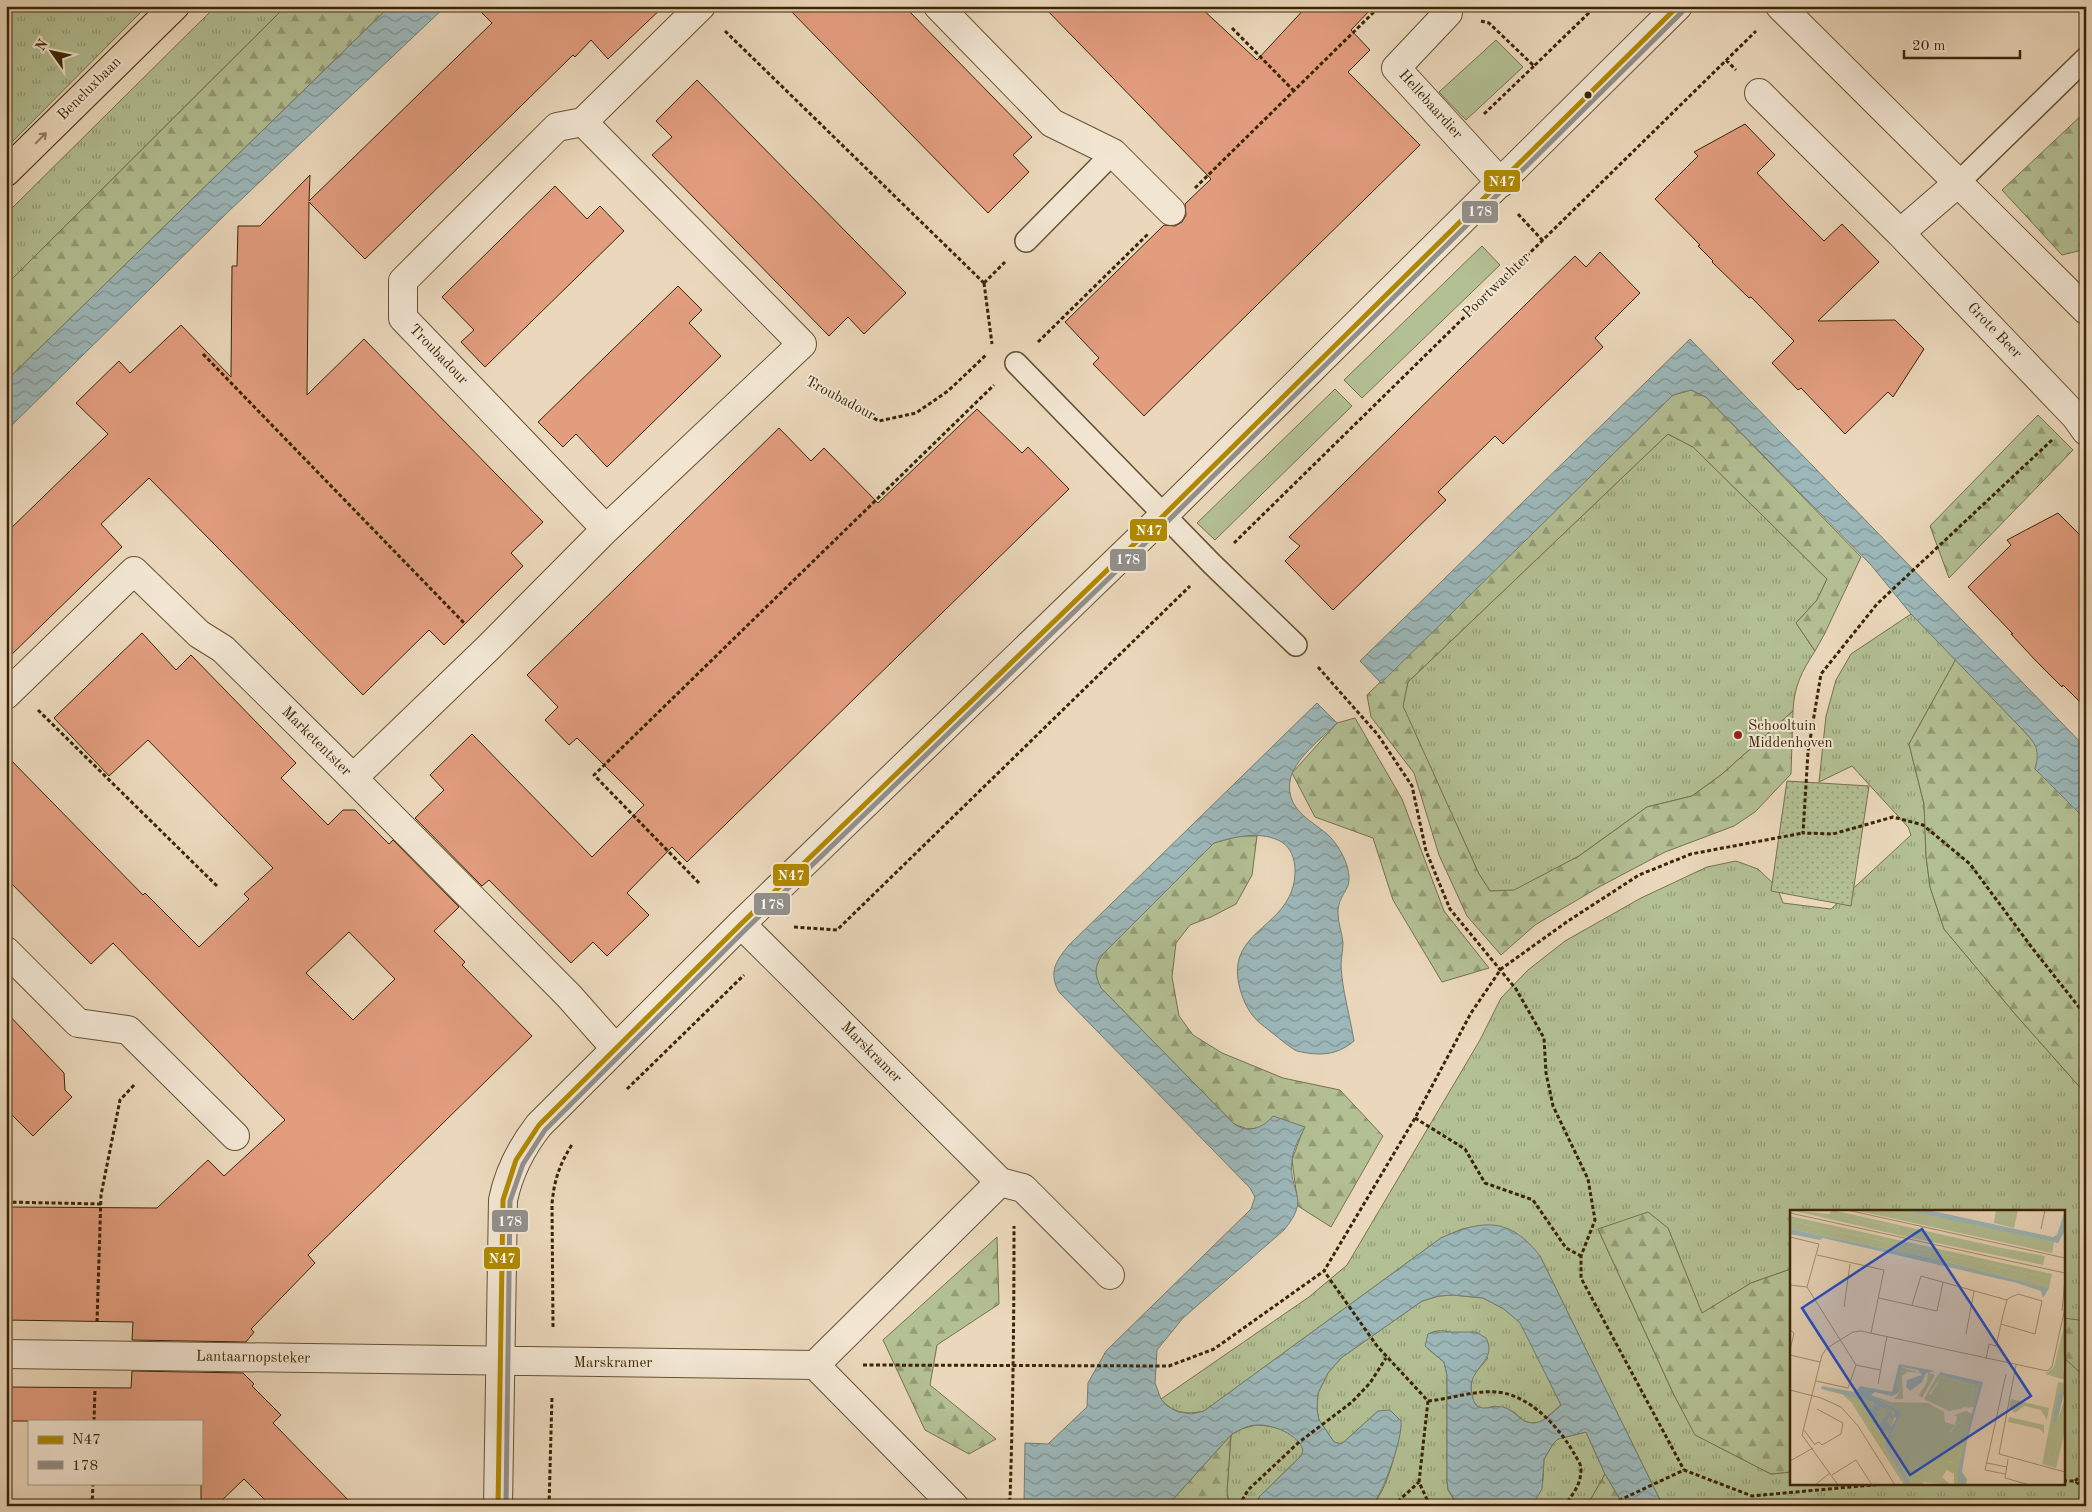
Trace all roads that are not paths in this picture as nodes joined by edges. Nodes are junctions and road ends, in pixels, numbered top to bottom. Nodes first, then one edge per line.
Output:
1 (175, 6) edge
2 (701, 6) edge
3 (938, 6) edge
4 (1678, 6) edge
5 (1780, 7) edge
6 (1445, 9) edge
7 (2086, 58) edge
8 (1759, 93) dead end
9 (583, 122) junction
10 (1113, 153) junction
11 (6, 172) edge
12 (1959, 182) junction
13 (1501, 183) junction
14 (1170, 211) road end
15 (1900, 233) junction
16 (1026, 241) dead end
17 (2086, 310) edge
18 (1016, 364) road end
19 (2081, 424) edge
20 (1164, 515) junction
21 (606, 528) junction
22 (1296, 645) road end
23 (10, 691) edge
24 (353, 778) junction
25 (741, 924) junction
26 (6, 951) edge
27 (615, 1048) junction
28 (235, 1136) dead end
29 (1007, 1184) junction
30 (1110, 1275) dead end
31 (6, 1354) edge
32 (500, 1362) junction
33 (815, 1366) junction
34 (498, 1506) edge
35 (954, 1506) edge

11 -> 1 main road, Beneluxbaan
2 - 9 street
3 - 10 street
4 - 13 street
5 - 12 street
6 - 13 street, Hellebaardier
7 - 12 lane
8 - 15 street, Grote Beer
9 - 21 street, Troubadour
9 - 21 street
10 - 14 street
10 - 16 lane
12 - 15 street
12 - 17 street
13 - 20 street
15 - 19 street, Grote Beer
18 - 20 lane
20 - 22 lane
20 - 25 street
21 - 24 street
23 - 24 street, Marketentster
24 - 27 street, Marketentster
25 - 27 street
25 - 29 street, Marskramer
26 - 28 street
27 - 32 street
29 - 30 street, Marskramer
29 - 33 street
31 - 32 street, Lantaarnopsteker
32 - 33 street, Marskramer
32 - 34 street
33 - 35 street

